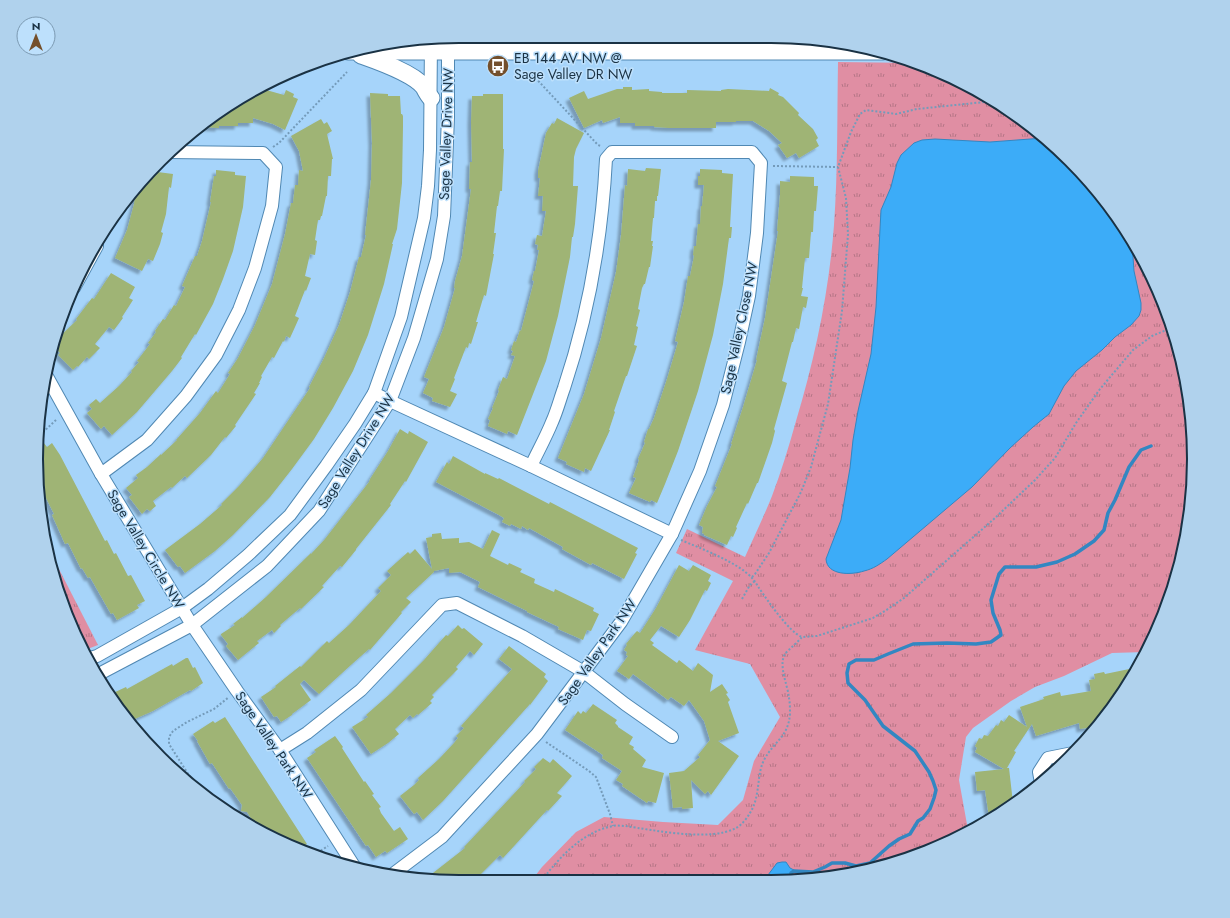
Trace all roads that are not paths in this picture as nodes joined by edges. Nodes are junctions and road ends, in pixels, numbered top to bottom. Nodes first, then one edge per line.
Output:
1 (448, 44) edge
2 (431, 45) edge
3 (408, 47) edge
4 (848, 50) edge
5 (360, 55) edge
6 (430, 98) junction
7 (179, 152) edge
8 (50, 382) edge
9 (374, 393) junction
10 (390, 401) junction
11 (531, 466) junction
12 (101, 474) junction
13 (672, 534) junction
14 (182, 608) junction
15 (192, 625) junction
16 (93, 656) edge
17 (102, 672) edge
18 (584, 672) junction
19 (672, 737) dead end
20 (280, 750) junction
21 (1063, 755) edge
22 (1040, 776) edge
23 (351, 861) edge
24 (398, 870) edge

1 - 2 main road
1 - 4 main road
1 - 10 street, Sage Valley Drive NW
2 - 3 main road
2 - 6 street, Sage Valley Drive NW
5 - 6 main road
6 - 9 street, Sage Valley Drive NW
7 - 12 street, Sage Valley Circle NW
8 - 12 street, Sage Valley Circle NW
9 - 10 street
9 - 14 street, Sage Valley Drive NW
10 - 11 street
10 - 15 street, Sage Valley Drive NW
11 - 13 street
11 - 13 street, Sage Valley Close NW
12 - 14 street, Sage Valley Circle NW
13 - 18 street, Sage Valley Park NW
14 - 15 street, Sage Valley Circle NW
14 - 16 street, Sage Valley Drive NW
15 - 17 street, Sage Valley Drive NW
15 - 20 street, Sage Valley Park NW
18 - 19 street
18 - 20 street
18 - 24 street, Sage Valley Park NW
20 - 23 street, Sage Valley Park NW
21 - 22 street

